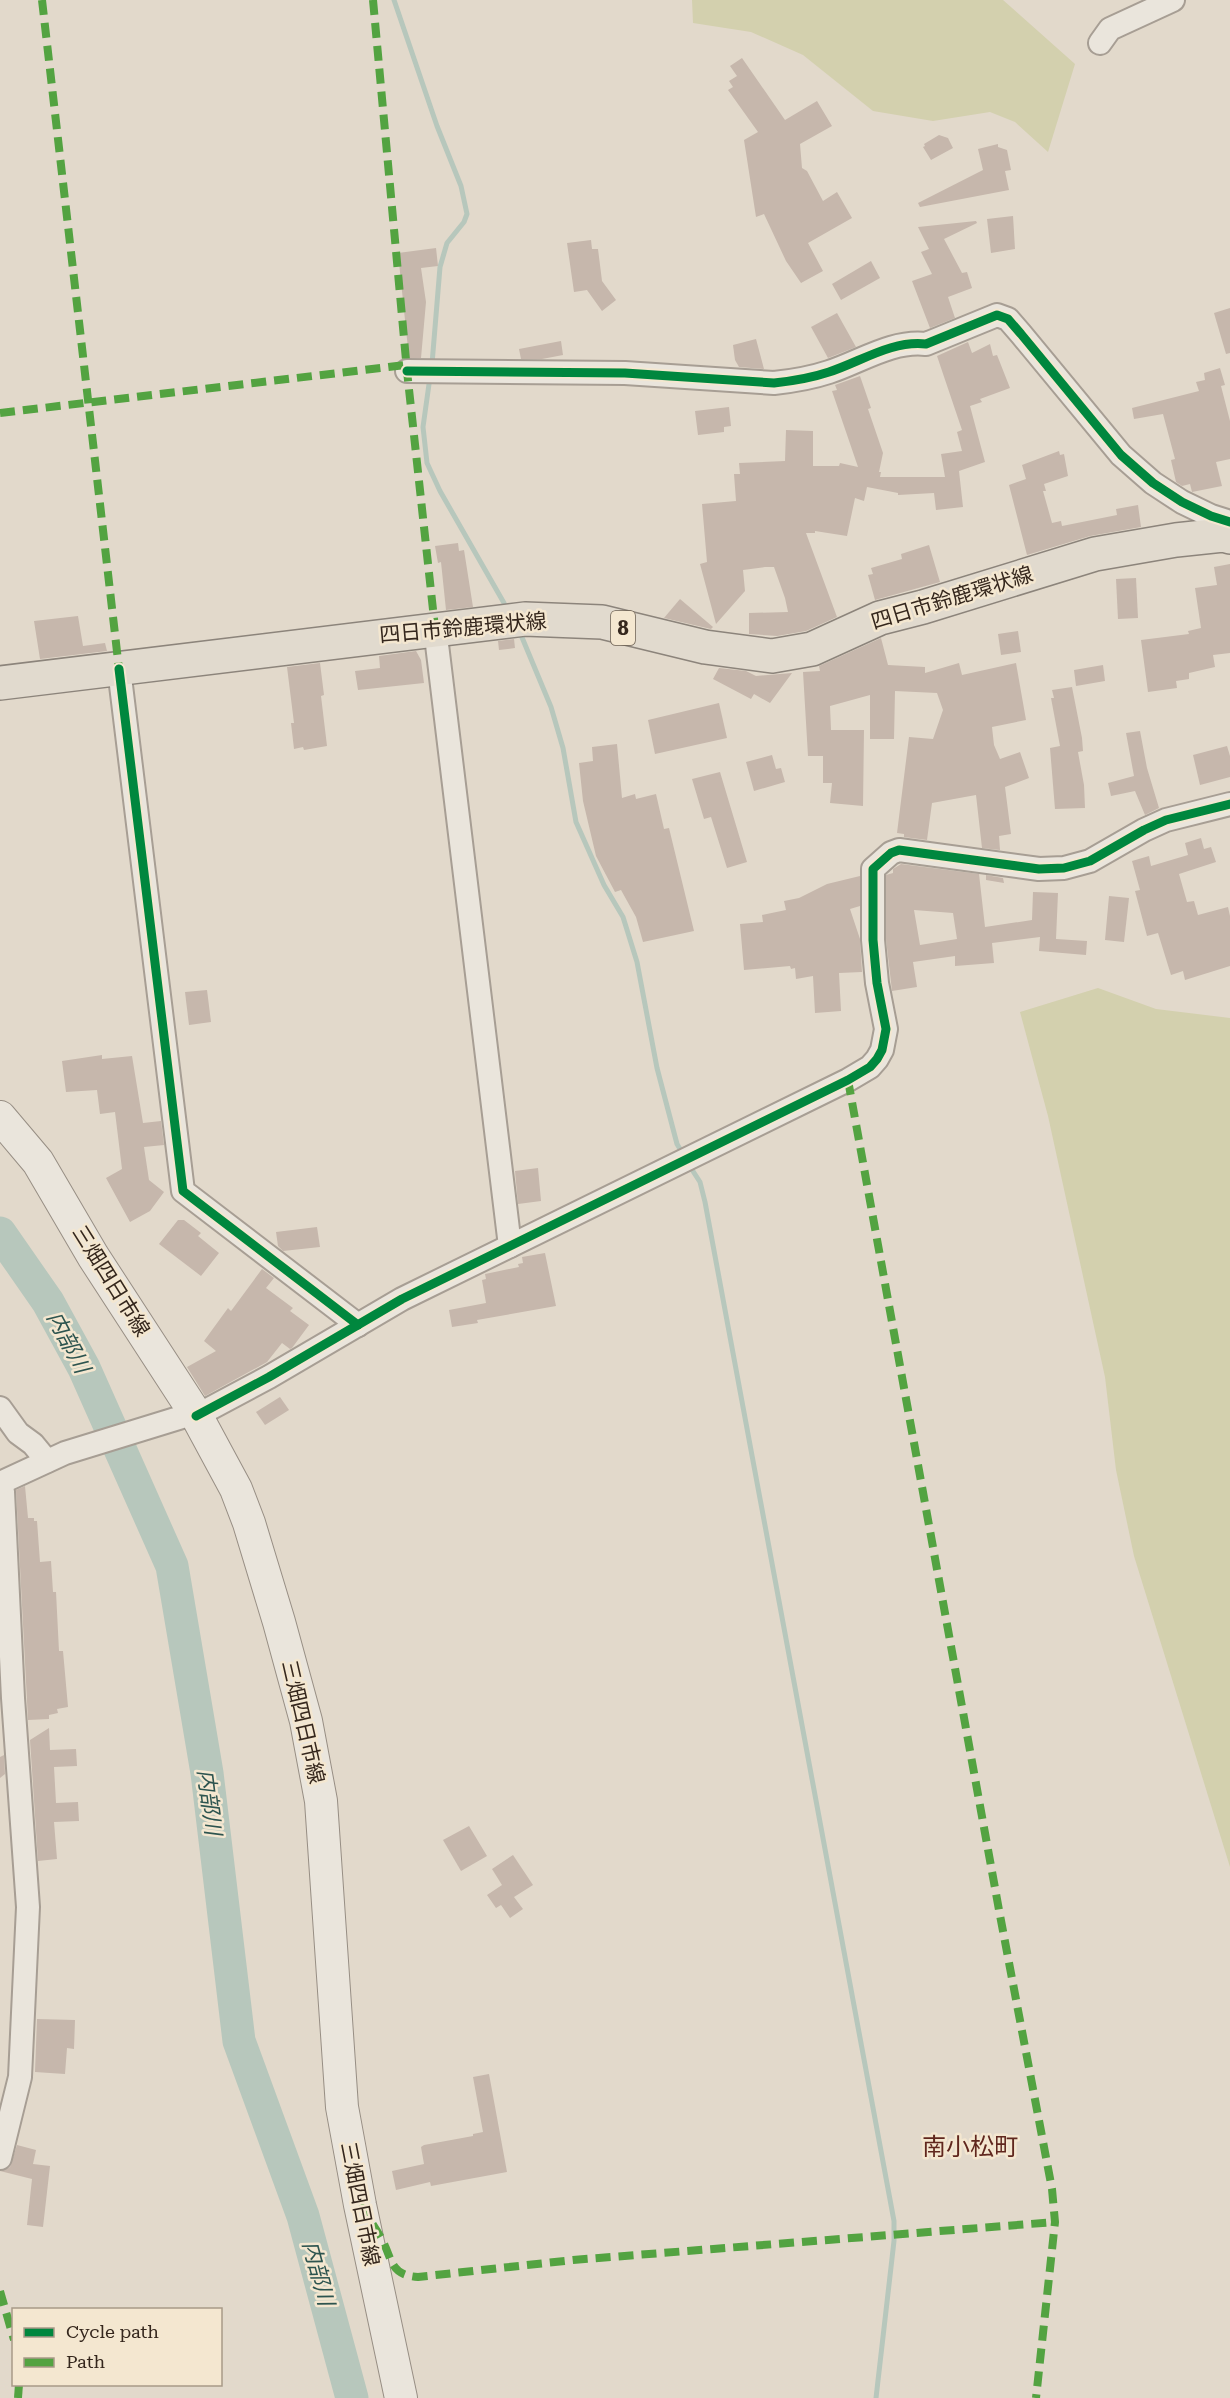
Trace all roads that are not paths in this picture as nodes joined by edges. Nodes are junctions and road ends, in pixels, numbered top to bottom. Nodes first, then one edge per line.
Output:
1 (1173, 0) edge
2 (1100, 43) dead end
3 (423, 370) dead end
4 (1230, 522) edge
5 (1230, 537) edge
6 (435, 628) junction
7 (119, 669) junction
8 (0, 683) edge
9 (1230, 804) edge
10 (0, 1117) edge
11 (510, 1246) junction
12 (358, 1325) junction
13 (0, 1408) edge
14 (196, 1414) junction
15 (56, 1457) junction
16 (0, 1483) edge
17 (0, 2158) edge
18 (401, 2398) edge

1 - 2 street
3 - 4 street
5 - 6 main road, 四日市鈴鹿環状線 / 8
6 - 7 main road, 四日市鈴鹿環状線 / 8
6 - 11 street
7 - 8 main road, 四日市鈴鹿環状線 / 8
7 - 12 street
9 - 11 street
10 - 14 main road, 三畑四日市線
11 - 12 street
12 - 14 street
13 - 15 street
14 - 15 street
14 - 18 main road, 三畑四日市線
15 - 16 street
16 - 17 street

